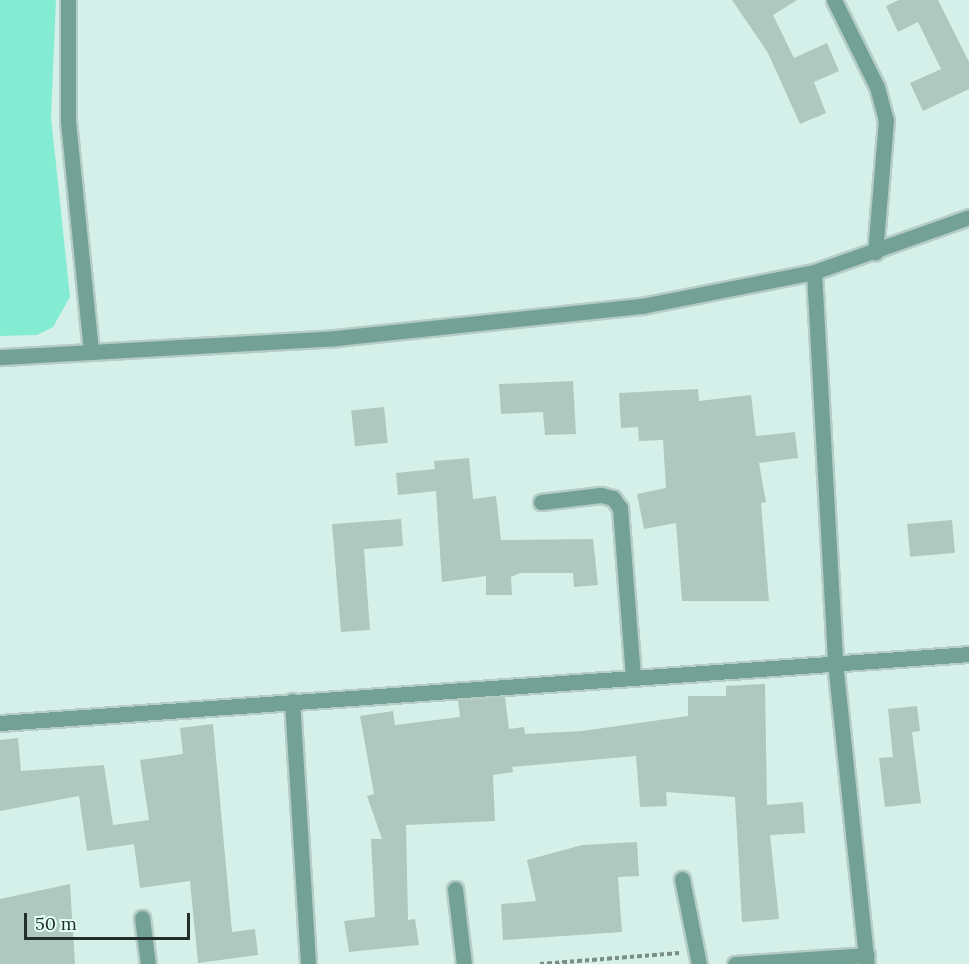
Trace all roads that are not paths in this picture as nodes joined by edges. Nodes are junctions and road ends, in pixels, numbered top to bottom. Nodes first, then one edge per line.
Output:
1 (68, 0) edge
2 (834, 0) edge
3 (969, 217) edge
4 (875, 253) junction
5 (814, 272) junction
6 (92, 352) junction
7 (0, 357) edge
8 (541, 502) dead end
9 (969, 654) edge
10 (835, 663) junction
11 (633, 677) junction
12 (292, 700) junction
13 (0, 723) edge
14 (682, 879) dead end
15 (454, 889) dead end
16 (142, 918) dead end
17 (695, 958) edge
18 (867, 960) edge
19 (148, 964) edge
20 (308, 964) edge
21 (464, 964) edge
22 (735, 964) edge

1 - 6 street
2 - 4 street
3 - 4 street
4 - 5 street
5 - 6 street
5 - 10 street
6 - 7 street
8 - 11 street
9 - 10 street
10 - 11 street
10 - 18 street
11 - 12 street
12 - 13 street
12 - 20 street
14 - 17 street
15 - 21 street
16 - 19 street
18 - 22 street

